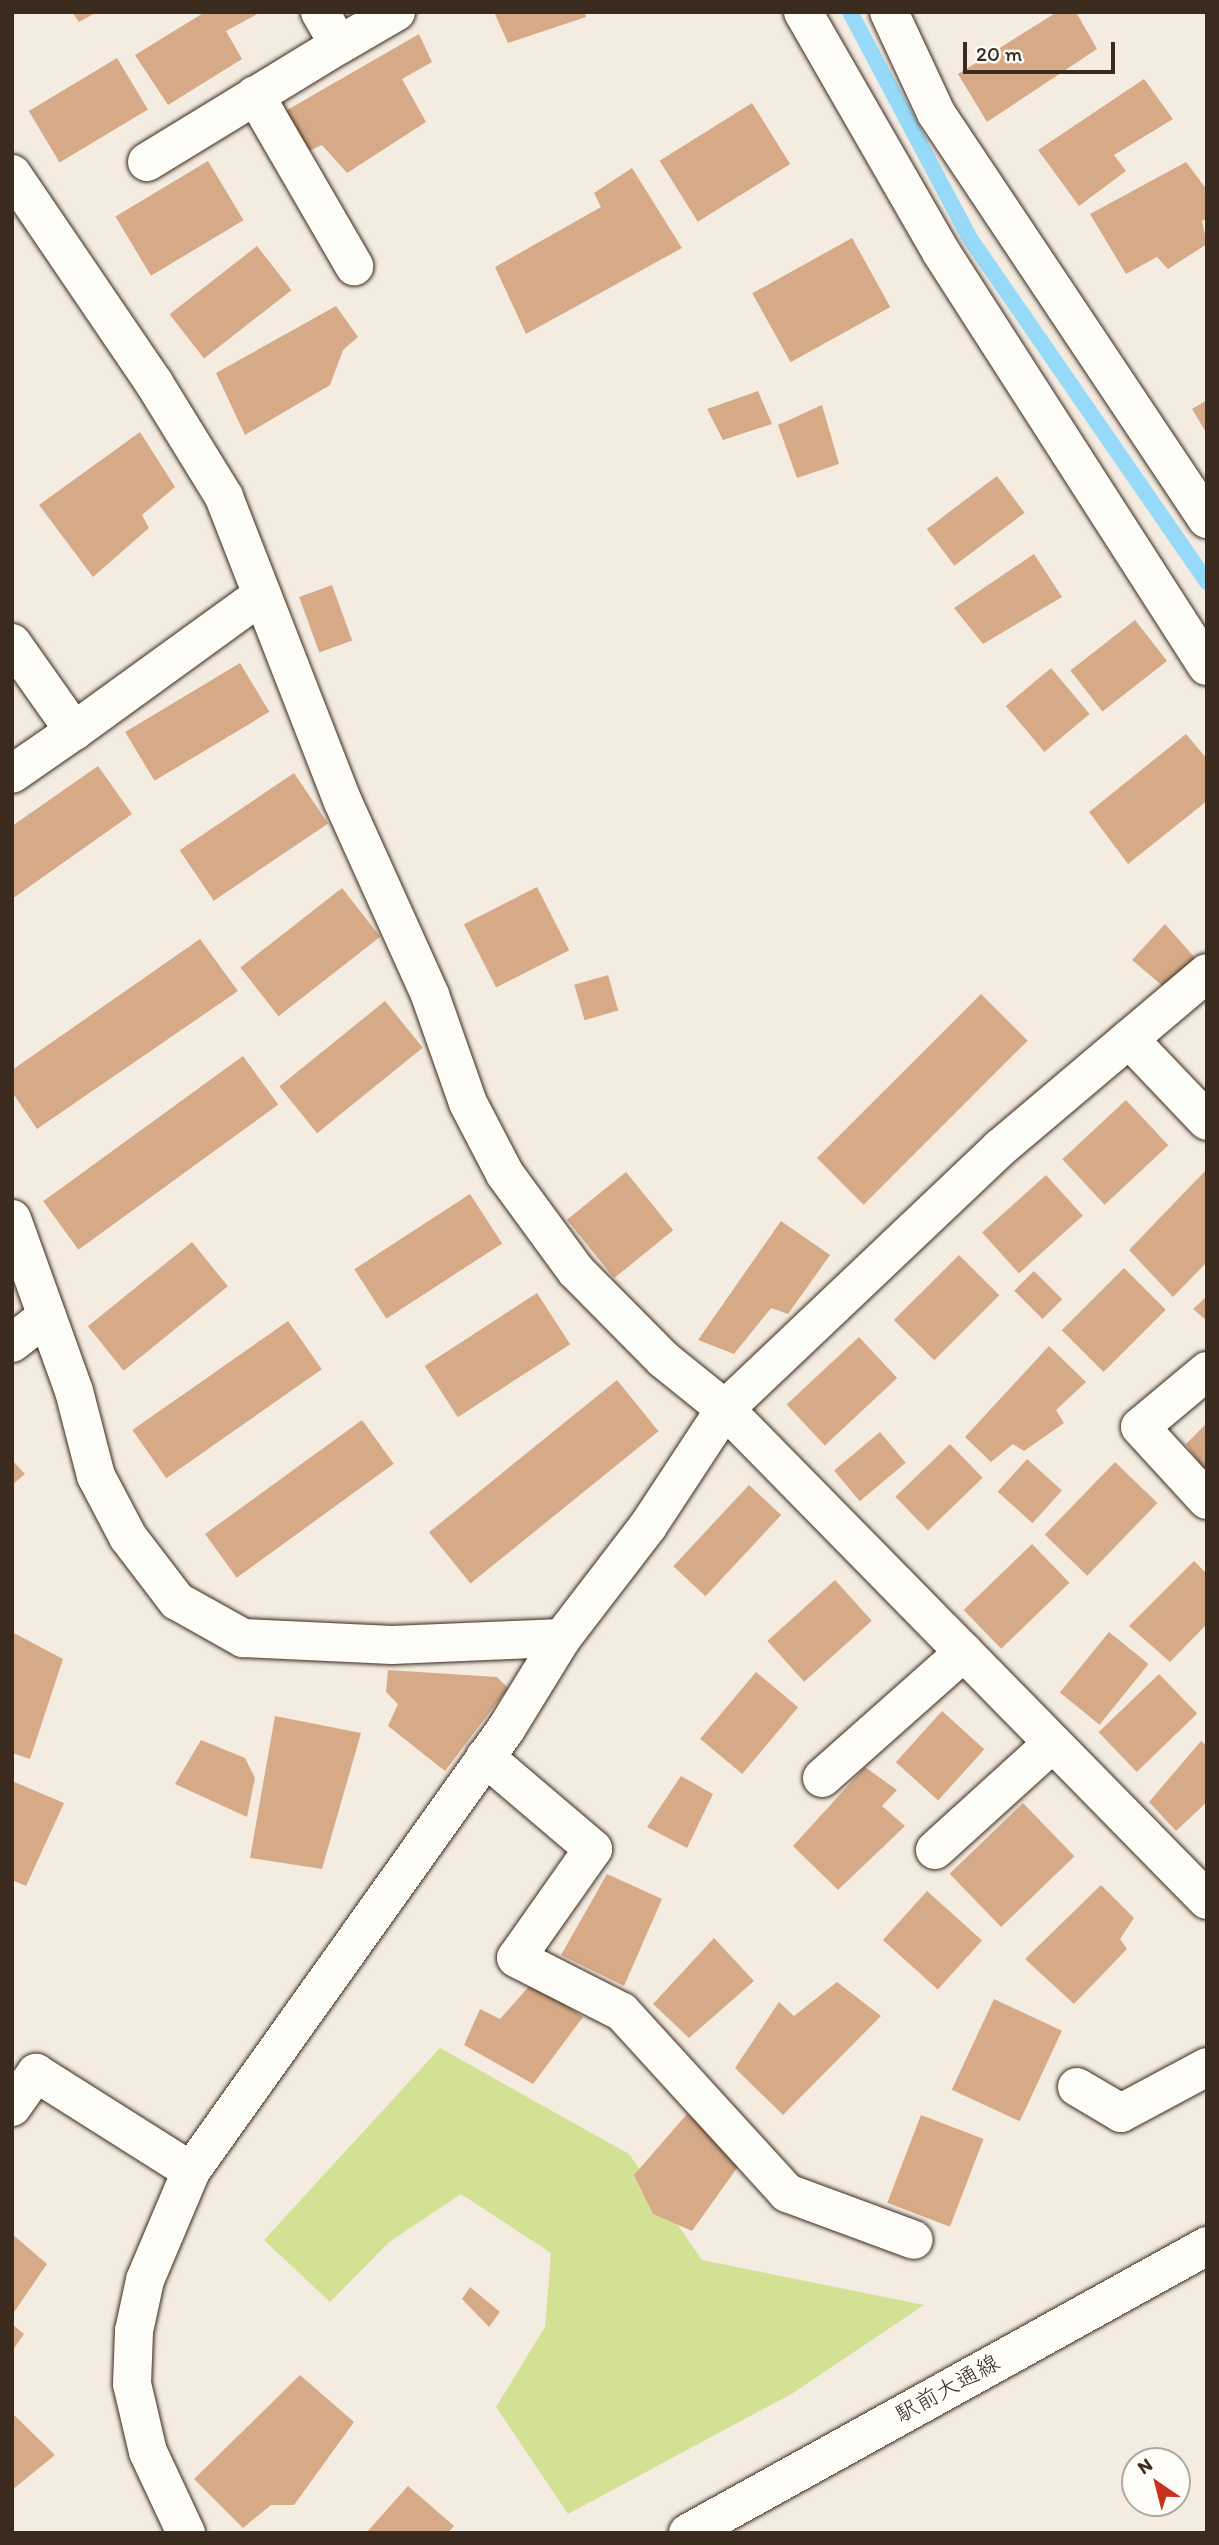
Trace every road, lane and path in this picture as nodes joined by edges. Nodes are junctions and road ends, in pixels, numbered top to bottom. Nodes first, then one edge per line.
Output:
1 (320, 12) edge
2 (396, 12) edge
3 (803, 12) edge
4 (889, 12) edge
5 (339, 45) junction
6 (255, 95) junction
7 (147, 162) dead end
8 (12, 174) edge
9 (355, 266) dead end
10 (1207, 519) edge
11 (262, 595) junction
12 (12, 643) edge
13 (1207, 666) edge
14 (74, 731) junction
15 (12, 774) edge
16 (1207, 973) edge
17 (1129, 1039) junction
18 (1207, 1121) edge
19 (12, 1219) edge
20 (47, 1316) junction
21 (12, 1343) edge
22 (1207, 1371) edge
23 (725, 1409) junction
24 (1207, 1500) edge
25 (562, 1638) junction
26 (964, 1652) junction
27 (1053, 1743) junction
28 (485, 1758) junction
29 (822, 1777) dead end
30 (935, 1850) dead end
31 (1207, 1900) edge
32 (1207, 2067) edge
33 (1077, 2087) dead end
34 (12, 2108) edge
35 (191, 2171) junction
36 (914, 2240) dead end
37 (1207, 2246) edge
38 (186, 2533) edge
39 (688, 2533) edge

1 - 5 street
2 - 5 street
3 - 13 street
4 - 10 street
5 - 6 street
6 - 7 street
6 - 9 street
8 - 11 street
11 - 14 street
11 - 23 street
12 - 14 street
14 - 15 street
16 - 17 street
17 - 18 street
17 - 23 street
19 - 20 street
20 - 21 street
20 - 25 street
22 - 24 street
23 - 25 street
23 - 26 street
25 - 28 street
26 - 27 street
26 - 29 street
27 - 30 street
27 - 31 street
28 - 35 street
28 - 36 street
32 - 33 street
34 - 35 street
35 - 38 street
37 - 39 street, 駅前大通線

